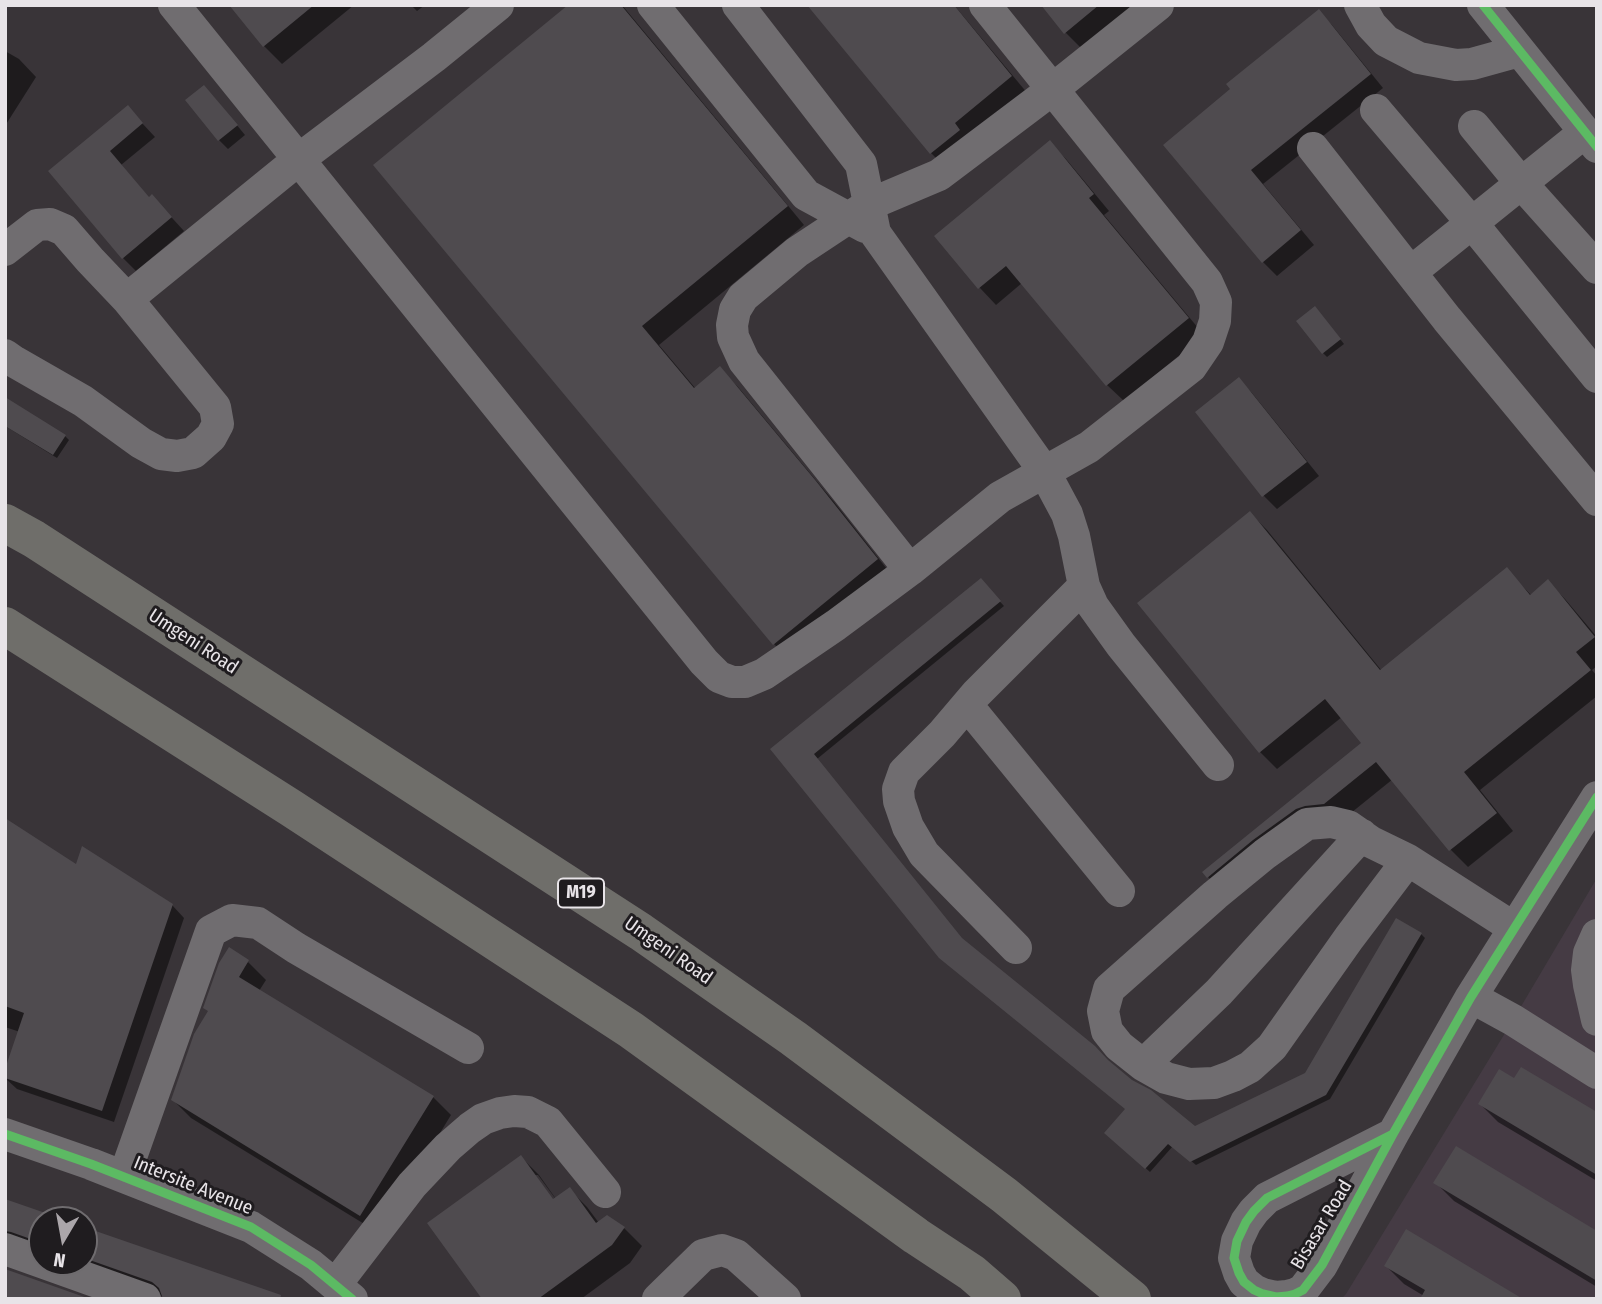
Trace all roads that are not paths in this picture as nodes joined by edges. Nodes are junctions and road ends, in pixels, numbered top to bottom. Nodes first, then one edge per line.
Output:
1 (174, 5) edge
2 (498, 5) edge
3 (653, 5) edge
4 (738, 5) edge
5 (985, 5) edge
6 (1158, 5) edge
7 (1360, 5) edge
8 (1483, 5) edge
9 (1519, 51) junction
10 (1053, 89) junction
11 (1376, 110) dead end
12 (1474, 126) dead end
13 (1591, 140) edge
14 (1313, 148) dead end
15 (298, 160) junction
16 (1521, 183) junction
17 (864, 219) junction
18 (1471, 222) junction
19 (5, 250) edge
20 (1597, 268) edge
21 (1410, 272) junction
22 (127, 299) junction
23 (5, 355) edge
24 (1597, 377) edge
25 (1044, 471) junction
26 (1597, 500) edge
27 (5, 523) edge
28 (910, 570) junction
29 (1084, 586) junction
30 (5, 626) edge
31 (967, 705) junction
32 (1218, 765) dead end
33 (1597, 797) edge
34 (1362, 835) junction
35 (1408, 860) junction
36 (1119, 891) dead end
37 (1514, 928) junction
38 (1597, 935) edge
39 (1016, 948) dead end
40 (1471, 997) junction
41 (1597, 1020) edge
42 (468, 1048) dead end
43 (1143, 1065) junction
44 (1596, 1070) edge
45 (5, 1134) edge
46 (1394, 1134) junction
47 (124, 1177) junction
48 (605, 1192) dead end
49 (916, 1236) junction
50 (5, 1249) edge
51 (344, 1291) edge
52 (1288, 1298) edge
53 (145, 1299) edge
54 (658, 1299) edge
55 (785, 1299) edge
56 (982, 1299) edge
57 (1002, 1299) edge
58 (1132, 1299) edge

1 - 15 street
2 - 15 street
3 - 17 street
4 - 17 street
5 - 10 street
6 - 10 street
7 - 9 street
8 - 9 street
9 - 13 street
10 - 17 street
10 - 25 street
11 - 18 street
12 - 16 street
13 - 16 street
14 - 21 street
15 - 22 street
15 - 28 street
16 - 18 street
16 - 20 street
17 - 25 street
17 - 28 street
18 - 21 street
18 - 24 street
19 - 22 street
21 - 26 street
22 - 23 street
25 - 28 street
25 - 29 street
27 - 58 highway, Umgeni Road / M19
29 - 31 street
29 - 32 street
30 - 49 highway
31 - 36 street
31 - 39 street
33 - 37 street, Bisasar Road
34 - 35 street
34 - 43 street
34 - 43 street
35 - 37 street
35 - 43 street
37 - 40 street, Bisasar Road
38 - 41 street
40 - 44 street
40 - 46 street, Bisasar Road
42 - 47 street
45 - 47 street, Intersite Avenue
46 - 52 street, Bisasar Road
46 - 52 street, Bisasar Road
47 - 51 street, Intersite Avenue
48 - 51 street
49 - 56 highway
49 - 57 highway
50 - 53 street
54 - 55 street

